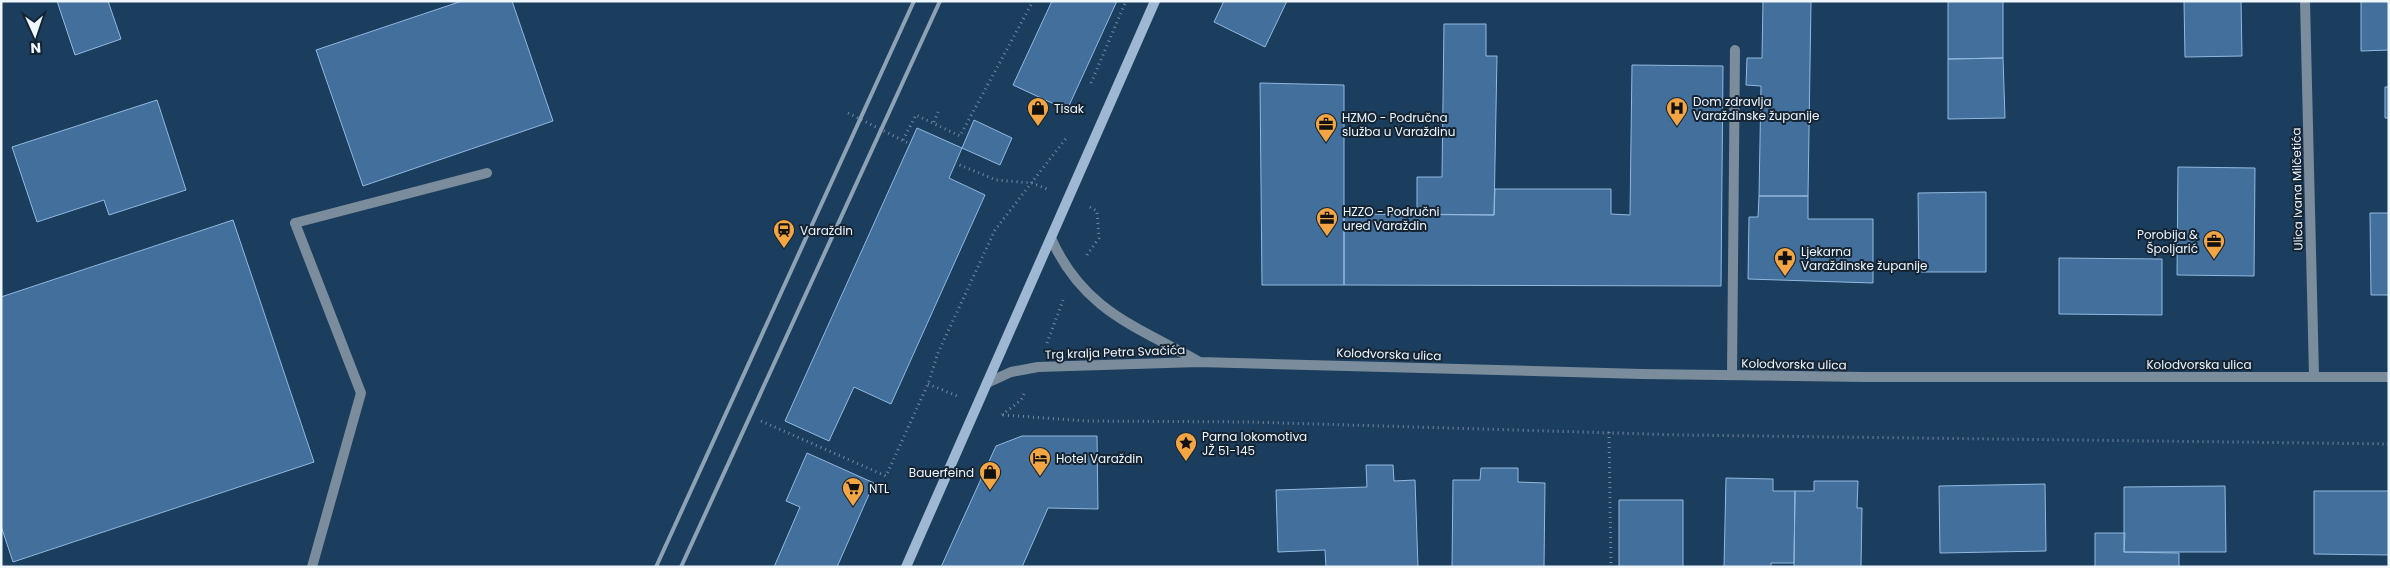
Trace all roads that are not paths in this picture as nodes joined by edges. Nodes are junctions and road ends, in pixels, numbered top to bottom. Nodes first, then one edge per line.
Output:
1 (1155, 1) edge
2 (2305, 1) edge
3 (1735, 50) dead end
4 (486, 173) dead end
5 (1051, 238) junction
6 (1199, 362) junction
7 (1732, 375) junction
8 (2314, 376) junction
9 (2389, 377) edge
10 (987, 383) junction
11 (312, 567) edge
12 (906, 567) edge

1 - 5 main road
2 - 8 street, Ulica Ivana Milčetića
3 - 7 street
4 - 11 street
5 - 6 street, Trg kralja Petra Svačića
5 - 10 main road
6 - 7 street, Kolodvorska ulica
6 - 10 street, Trg kralja Petra Svačića
7 - 8 street, Kolodvorska ulica
8 - 9 street, Kolodvorska ulica
10 - 12 main road

